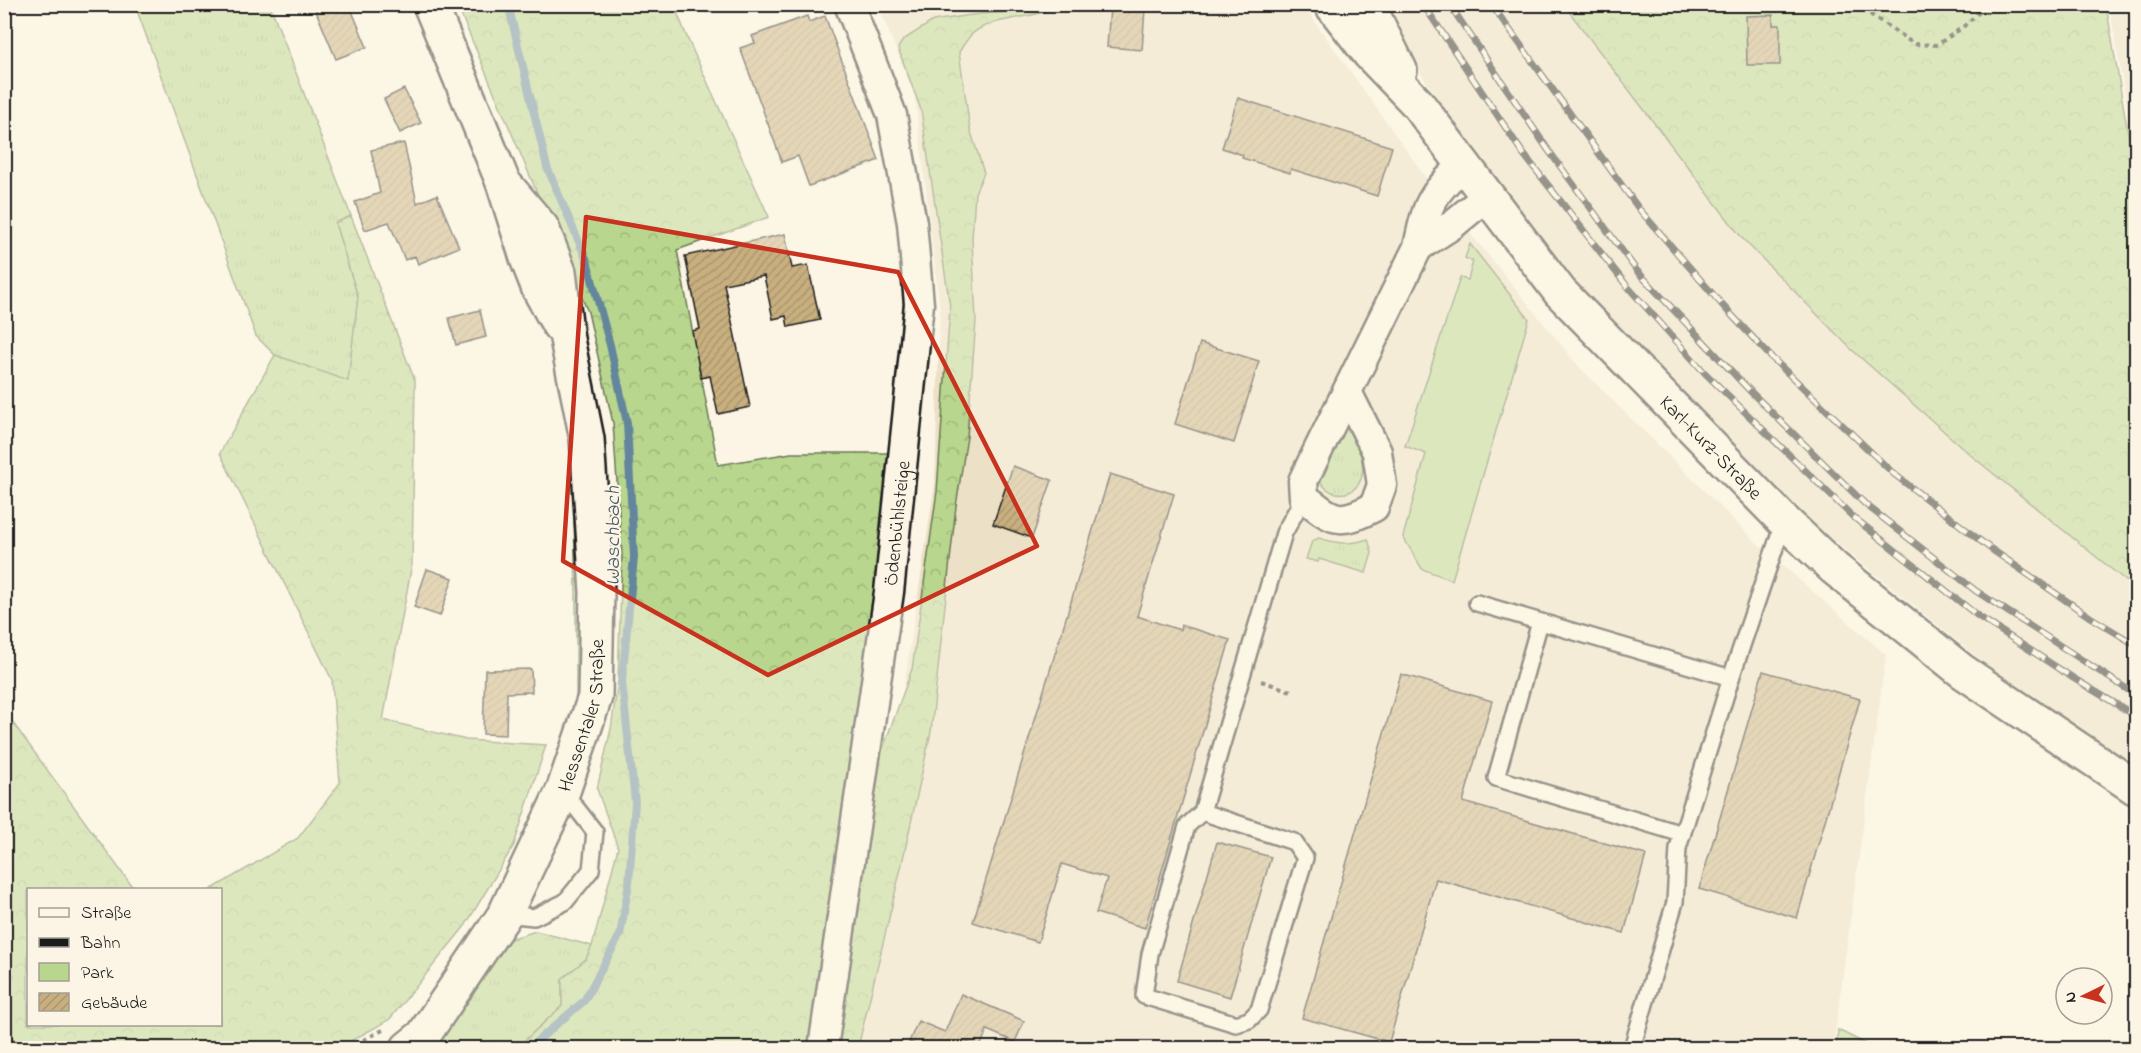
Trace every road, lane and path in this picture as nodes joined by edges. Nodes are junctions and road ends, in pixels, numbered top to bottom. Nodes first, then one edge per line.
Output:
1 (430, 4) edge
2 (1331, 4) edge
3 (1364, 4) edge
4 (1855, 4) edge
5 (1988, 4) edge
6 (851, 5) edge
7 (1417, 104) junction
8 (1462, 166) junction
9 (1487, 196) junction
10 (1418, 247) junction
11 (1347, 392) junction
12 (1304, 498) junction
13 (1784, 521) junction
14 (1477, 603) dead end
15 (1540, 622) junction
16 (1731, 678) junction
17 (1281, 687) dead end
18 (1291, 691) dead end
19 (2136, 788) edge
20 (563, 791) junction
21 (1202, 812) junction
22 (1682, 834) junction
23 (505, 914) junction
24 (4, 959) edge
25 (4, 1010) edge
26 (4, 1034) edge
27 (399, 1037) edge
28 (23, 1048) edge
29 (347, 1048) edge
30 (823, 1048) edge
31 (1632, 1048) edge

1 - 20 main road, Hessentaler Straße
2 - 7 main road, Karl-Kurz-Straße
3 - 7 main road, Karl-Kurz-Straße
4 - 5 path
6 - 30 street, Ödenbühlsteige
7 - 8 main road, Karl-Kurz-Straße
8 - 9 main road, Karl-Kurz-Straße
8 - 10 street
9 - 10 street
9 - 13 main road, Karl-Kurz-Straße
10 - 11 street
11 - 12 street
11 - 12 street
12 - 21 lane
13 - 16 lane
13 - 19 main road, Karl-Kurz-Straße
14 - 15 lane
15 - 16 lane
15 - 22 lane
16 - 22 lane
17 - 18 path
20 - 23 main road, Hessentaler Straße
20 - 23 lane
21 - 21 lane
22 - 31 lane
23 - 27 main road, Hessentaler Straße
24 - 25 path
26 - 28 path
27 - 29 path

